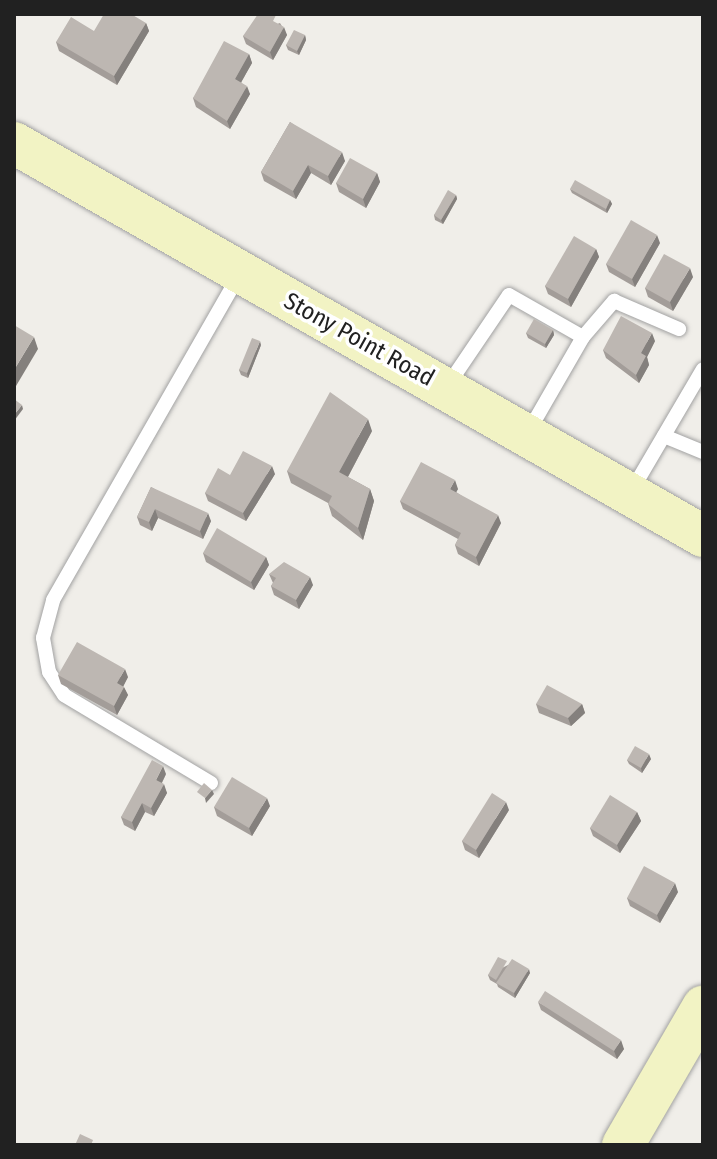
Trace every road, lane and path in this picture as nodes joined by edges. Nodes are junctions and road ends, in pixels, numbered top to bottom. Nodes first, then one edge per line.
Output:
1 (14, 143) edge
2 (240, 274) junction
3 (679, 329) dead end
4 (583, 337) junction
5 (703, 369) edge
6 (446, 388) junction
7 (526, 435) junction
8 (664, 436) junction
9 (703, 452) edge
10 (630, 494) junction
11 (703, 536) edge
12 (211, 783) dead end
13 (703, 1007) edge
14 (623, 1145) edge

1 - 2 main road, Stony Point Road
2 - 6 main road, Stony Point Road
2 - 12 lane
3 - 4 lane
4 - 6 lane
4 - 7 lane
5 - 8 lane
6 - 7 main road, Stony Point Road
7 - 10 main road, Stony Point Road
8 - 9 lane
8 - 10 lane
10 - 11 main road, Stony Point Road
13 - 14 main road

